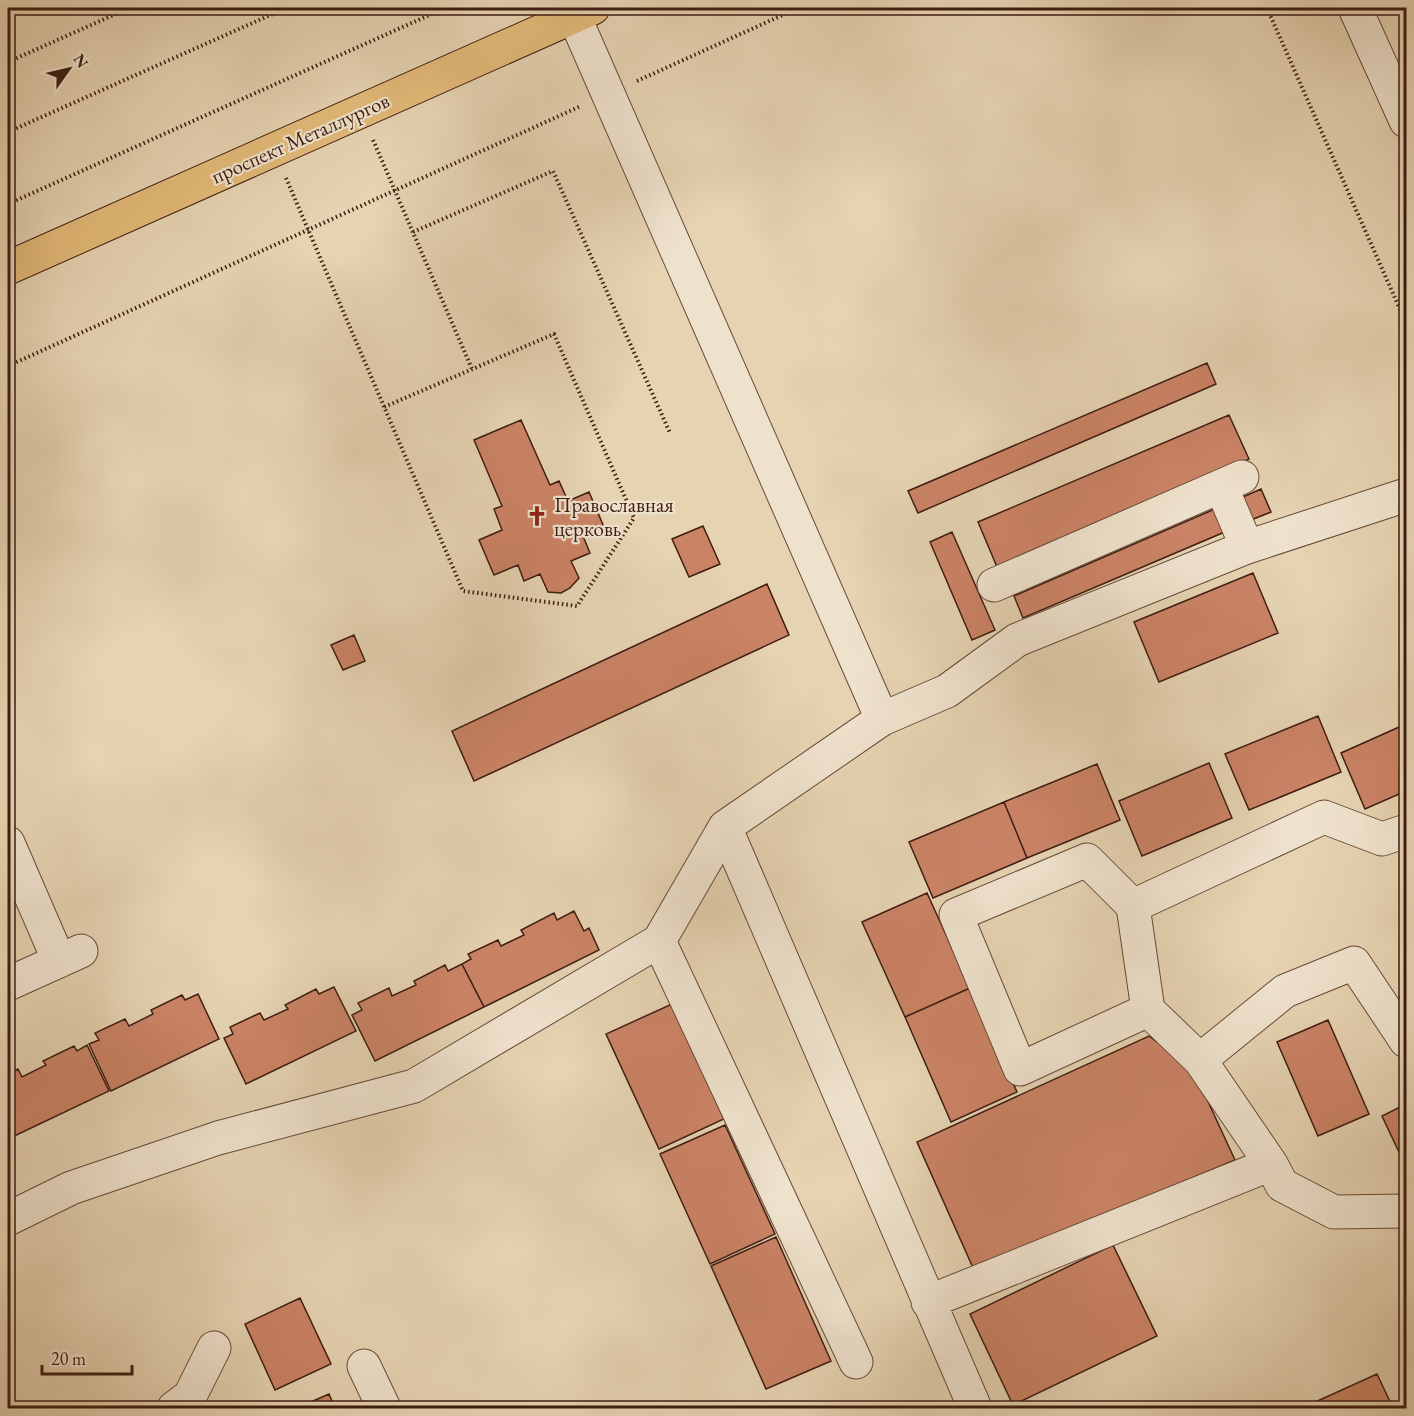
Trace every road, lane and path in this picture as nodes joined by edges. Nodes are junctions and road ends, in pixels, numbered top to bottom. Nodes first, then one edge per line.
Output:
1 (129, 8) edge
2 (286, 8) edge
3 (445, 8) edge
4 (798, 8) edge
5 (1267, 8) edge
6 (1355, 8) edge
7 (1402, 8) edge
8 (583, 12) edge
9 (1407, 17) edge
10 (8, 62) edge
11 (608, 94) junction
12 (361, 111) junction
13 (1406, 116) edge
14 (8, 132) edge
15 (274, 150) junction
16 (396, 192) junction
17 (8, 204) edge
18 (308, 229) junction
19 (413, 232) junction
20 (8, 268) edge
21 (1407, 323) edge
22 (8, 366) edge
23 (472, 369) junction
24 (384, 406) junction
25 (670, 433) dead end
26 (1407, 495) edge
27 (1247, 547) junction
28 (993, 585) dead end
29 (882, 719) junction
30 (726, 827) junction
31 (1407, 831) edge
32 (9, 852) edge
33 (1133, 906) junction
34 (659, 941) junction
35 (8, 984) edge
36 (1148, 1010) junction
37 (1407, 1041) edge
38 (1200, 1060) junction
39 (1271, 1164) junction
40 (1407, 1211) edge
41 (8, 1219) edge
42 (928, 1302) junction
43 (214, 1348) dead end
44 (856, 1362) dead end
45 (364, 1366) dead end
46 (174, 1408) edge
47 (384, 1408) edge
48 (975, 1408) edge

1 - 10 path
2 - 14 path
3 - 17 path
4 - 11 path
5 - 21 path
6 - 13 street
7 - 9 path
8 - 11 street
8 - 12 main road, проспект Металлургов
11 - 16 path
11 - 29 street
12 - 15 main road, проспект Металлургов
12 - 16 path
15 - 18 path
15 - 20 main road, проспект Металлургов
16 - 18 path
16 - 19 path
18 - 22 path
18 - 24 path
19 - 23 path
19 - 25 path
23 - 24 path
23 - 24 path
26 - 27 street
27 - 28 street
27 - 29 street
29 - 30 street
30 - 34 street
30 - 42 street
31 - 33 street
32 - 35 street
33 - 36 street
33 - 36 street
34 - 41 street
34 - 44 street
36 - 38 street
37 - 38 street
38 - 39 street
39 - 40 street
39 - 42 street
42 - 48 street
43 - 46 street
45 - 47 street

